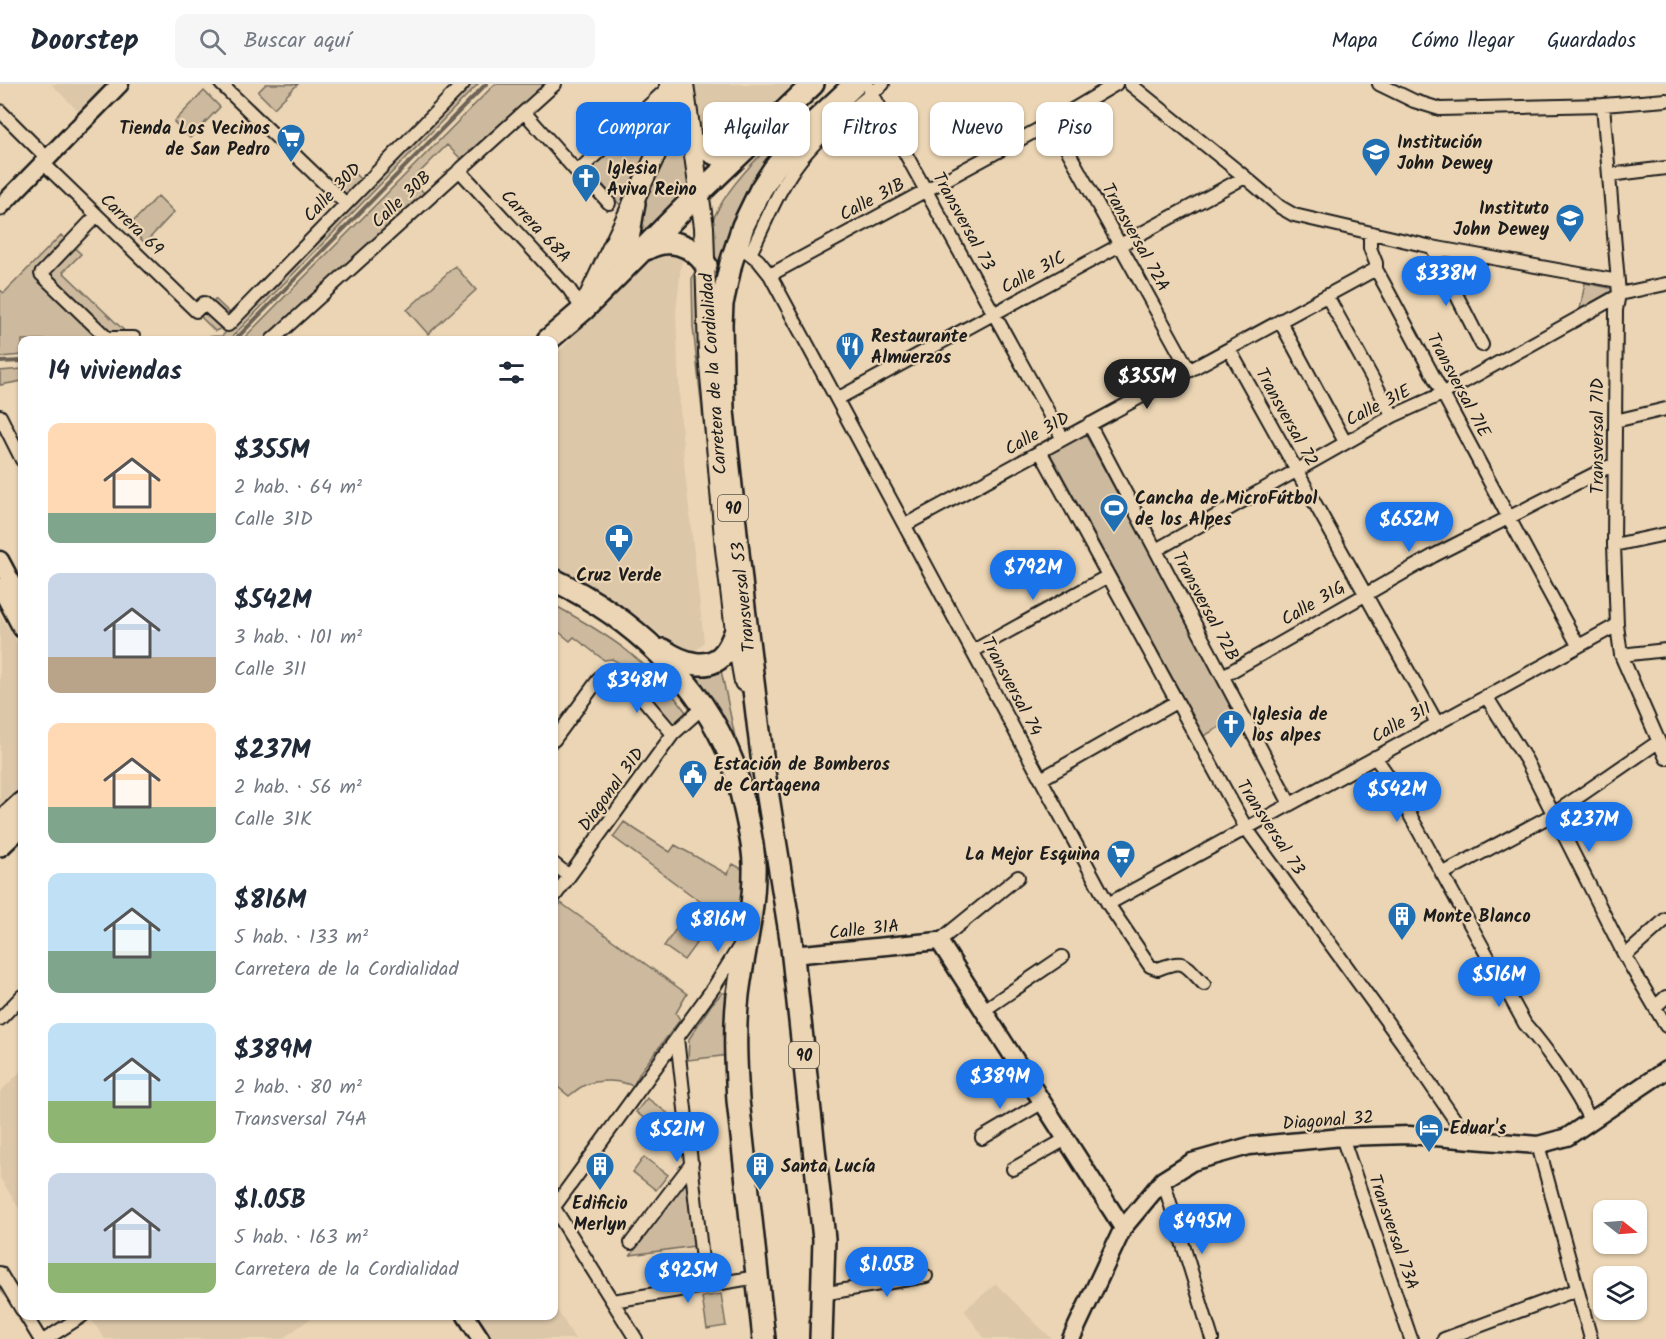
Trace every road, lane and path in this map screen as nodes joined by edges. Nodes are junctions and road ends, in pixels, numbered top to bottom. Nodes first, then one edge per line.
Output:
1 (120, 84) edge
2 (221, 84) edge
3 (463, 84) edge
4 (555, 84) edge
5 (813, 84) edge
6 (884, 84) edge
7 (1116, 84) edge
8 (1130, 84) edge
9 (1379, 84) edge
10 (674, 85) edge
11 (865, 87) edge
12 (1666, 100) edge
13 (1086, 102) edge
14 (1603, 105) junction
15 (0, 111) edge
16 (524, 112) junction
17 (1036, 131) edge
18 (692, 142) junction
19 (1071, 156) edge
20 (736, 157) junction
21 (45, 160) junction
22 (1666, 168) edge
23 (459, 170) junction
24 (578, 171) junction
25 (1609, 175) junction
26 (1245, 177) junction
27 (927, 190) junction
28 (698, 193) junction
29 (609, 203) dead end
30 (634, 203) junction
31 (346, 204) junction
32 (0, 207) edge
33 (97, 215) junction
34 (1370, 234) junction
35 (1120, 245) junction
36 (1431, 247) junction
37 (743, 249) junction
38 (641, 253) junction
39 (706, 265) junction
40 (1376, 269) junction
41 (623, 270) junction
42 (770, 275) junction
43 (1666, 284) edge
44 (1618, 290) junction
45 (1327, 296) junction
46 (583, 310) junction
47 (196, 311) joint
48 (994, 314) junction
49 (1281, 321) junction
50 (105, 336) edge
51 (276, 336) edge
52 (553, 336) edge
53 (1482, 345) dead end
54 (1229, 349) junction
55 (1189, 370) junction
56 (1444, 393) junction
57 (837, 399) junction
58 (1666, 409) edge
59 (0, 416) edge
60 (1393, 416) junction
61 (1615, 421) junction
62 (1089, 424) junction
63 (1063, 439) junction
64 (1345, 442) junction
65 (1040, 451) junction
66 (18, 452) edge
67 (1614, 464) junction
68 (1296, 470) junction
69 (1507, 517) junction
70 (904, 525) junction
71 (1666, 534) edge
72 (1614, 545) junction
73 (1156, 550) junction
74 (0, 560) edge
75 (1108, 576) junction
76 (558, 582) edge
77 (1365, 594) junction
78 (8, 599) edge
79 (744, 608) junction
80 (18, 620) edge
81 (1617, 625) junction
82 (630, 628) junction
83 (735, 631) junction
84 (1578, 645) junction
85 (1666, 650) edge
86 (973, 651) junction
87 (1621, 655) junction
88 (1223, 676) junction
89 (1486, 696) junction
90 (1176, 702) junction
91 (703, 707) junction
92 (1437, 723) junction
93 (674, 734) junction
94 (558, 735) edge
95 (1658, 742) junction
96 (1376, 757) junction
97 (1666, 758) edge
98 (764, 772) junction
99 (1041, 779) junction
100 (1290, 804) junction
101 (18, 807) edge
102 (1552, 815) junction
103 (0, 823) edge
104 (18, 828) edge
105 (1246, 828) junction
106 (0, 845) edge
107 (558, 867) edge
108 (1442, 874) junction
109 (569, 876) junction
110 (1018, 877) dead end
111 (558, 891) edge
112 (1108, 904) junction
113 (1666, 920) edge
114 (747, 935) junction
115 (939, 941) junction
116 (792, 955) junction
117 (1625, 956) junction
118 (1062, 957) dead end
119 (1204, 984) dead end
120 (714, 987) junction
121 (1666, 997) edge
122 (738, 998) junction
123 (18, 1000) edge
124 (1655, 1007) junction
125 (984, 1010) junction
126 (0, 1019) edge
127 (1666, 1026) edge
128 (677, 1038) junction
129 (1666, 1072) edge
130 (1043, 1102) junction
131 (1591, 1122) junction
132 (1342, 1137) junction
133 (982, 1138) dead end
134 (1066, 1139) junction
135 (1468, 1139) junction
136 (1538, 1145) junction
137 (692, 1163) junction
138 (1013, 1169) dead end
139 (1163, 1180) junction
140 (558, 1202) edge
141 (558, 1214) edge
142 (1123, 1228) junction
143 (631, 1243) dead end
144 (0, 1273) edge
145 (757, 1276) junction
146 (926, 1276) dead end
147 (705, 1286) junction
148 (1576, 1290) junction
149 (822, 1294) junction
150 (613, 1301) junction
151 (18, 1303) edge
152 (28, 1320) edge
153 (76, 1320) edge
154 (469, 1320) edge
155 (1073, 1338) edge
156 (40, 1339) edge
157 (46, 1339) edge
158 (481, 1339) edge
159 (636, 1339) edge
160 (764, 1339) edge
161 (821, 1339) edge
162 (1212, 1339) edge
163 (1411, 1339) edge
164 (1444, 1339) edge
165 (1591, 1339) edge

1 - 21 street
2 - 31 street
3 - 31 street, Calle 30D
4 - 16 street, Calle 30B
5 - 20 highway
6 - 11 street
7 - 13 street, Calle 31B
8 - 26 street
9 - 14 street
10 - 18 main road, Carretera de la Cordialidad
10 - 24 street
10 - 30 main road
11 - 27 street, Transversal 73
11 - 37 highway, Transversal 53
12 - 14 street
14 - 25 street, Transversal 71D
15 - 21 street, Carrera 69
16 - 23 street, Calle 30B
16 - 24 street
17 - 27 street, Calle 31B
18 - 20 highway
18 - 28 main road, Carretera de la Cordialidad
19 - 35 street, Transversal 72A
20 - 28 highway
21 - 32 street
21 - 33 street, Carrera 69
22 - 25 street
23 - 46 street, Carrera 68A
23 - 51 street, Calle 30B
24 - 29 street
25 - 44 street, Transversal 71D
26 - 34 street
26 - 35 street, Calle 31C
27 - 42 street, Calle 31B
27 - 48 street, Transversal 73
28 - 38 highway
28 - 39 main road, Carretera de la Cordialidad / 90
30 - 41 highway
30 - 46 main road
31 - 47 street, Calle 30D
33 - 47 street, Carrera 69
33 - 50 street
34 - 36 street
34 - 40 street, Transversal 71E
35 - 48 street, Calle 31C
35 - 55 street, Transversal 72A
36 - 44 street
36 - 53 street
37 - 42 street, Transversal 74
37 - 79 highway, Transversal 53 / 90
38 - 39 highway
38 - 41 highway
39 - 83 main road, Carretera de la Cordialidad / 90
40 - 45 street, Calle 31D
40 - 56 street, Transversal 71E
41 - 46 highway
42 - 57 street, Transversal 74
43 - 44 street
44 - 56 street, Calle 31E
44 - 61 street, Transversal 71D
45 - 49 street, Calle 31D
45 - 60 street
46 - 52 highway
48 - 57 street, Calle 31C
48 - 63 street, Transversal 73
49 - 54 street, Calle 31D
49 - 64 street
54 - 55 street, Calle 31D
54 - 68 street, Transversal 72
55 - 62 street, Calle 31D
56 - 60 street, Calle 31E
56 - 69 street, Transversal 71E
57 - 70 street, Transversal 74
58 - 61 street
59 - 66 street
60 - 64 street, Calle 31E
61 - 67 street, Transversal 71D
62 - 63 street, Calle 31D
62 - 73 street, Transversal 72B
63 - 65 street, Calle 31D
64 - 68 street, Calle 31E
65 - 70 street, Calle 31D
65 - 75 street, Transversal 73
67 - 69 street, Calle 31G
67 - 72 street, Transversal 71D
68 - 73 street, Calle 31E
68 - 77 street, Transversal 72
69 - 77 street, Calle 31G
69 - 84 street, Transversal 71E
70 - 86 street, Transversal 74
71 - 72 street
72 - 81 street, Transversal 71D
73 - 88 street, Transversal 72B
74 - 78 street
75 - 86 street
75 - 90 street, Transversal 73
76 - 82 highway
77 - 88 street, Calle 31G
77 - 92 street, Transversal 72
78 - 80 street
79 - 83 highway
79 - 98 highway, Transversal 53 / 90
81 - 84 street, Calle 31I
81 - 87 street, Transversal 71D
82 - 83 highway
82 - 91 highway
83 - 98 main road, Carretera de la Cordialidad / 90
84 - 89 street, Calle 31I
85 - 87 street
86 - 99 street, Transversal 74
87 - 95 street, Transversal 71D
88 - 100 street, Transversal 72B
89 - 92 street, Calle 31I
89 - 102 street
90 - 99 street
90 - 105 street, Transversal 73
91 - 93 street, Diagonal 31D
91 - 114 highway
92 - 96 street, Calle 31I
93 - 94 street
93 - 109 street, Diagonal 31D
95 - 97 street, Transversal 71D
95 - 102 street
96 - 100 street, Calle 31I
96 - 108 street
98 - 116 highway, Carretera de la Cordialidad / 90
99 - 112 street, Transversal 74
100 - 105 street, Calle 31I
101 - 103 highway
102 - 108 street
102 - 117 street
104 - 106 highway
105 - 112 street, Calle 31I
105 - 135 street, Transversal 73
107 - 109 street
108 - 131 street
109 - 111 street, Diagonal 31D
110 - 115 street
112 - 119 street, Transversal 74
113 - 117 street
114 - 120 street
114 - 122 highway
115 - 116 street, Calle 31A
115 - 125 street
116 - 149 highway, Carretera de la Cordialidad / 90
117 - 124 street
118 - 125 street
120 - 122 street
120 - 128 street
121 - 124 street
122 - 145 highway
123 - 126 street
124 - 127 street
125 - 130 street
128 - 137 street
128 - 140 street
129 - 131 street, Diagonal 32
130 - 133 street
130 - 134 street
131 - 136 street, Diagonal 32
132 - 135 street, Diagonal 32
132 - 139 street, Diagonal 32
132 - 163 street, Transversal 73A
134 - 138 street
134 - 142 street
135 - 136 street, Diagonal 32
136 - 148 street
137 - 143 street
137 - 147 street
139 - 142 street, Diagonal 32
139 - 162 street
141 - 150 street
142 - 155 street, Diagonal 32
144 - 151 street
145 - 147 street
145 - 160 highway
146 - 149 street
147 - 150 street
148 - 164 street
148 - 165 street
149 - 161 highway, Carretera de la Cordialidad / 90
150 - 159 street
152 - 156 street
153 - 157 street
154 - 158 street

